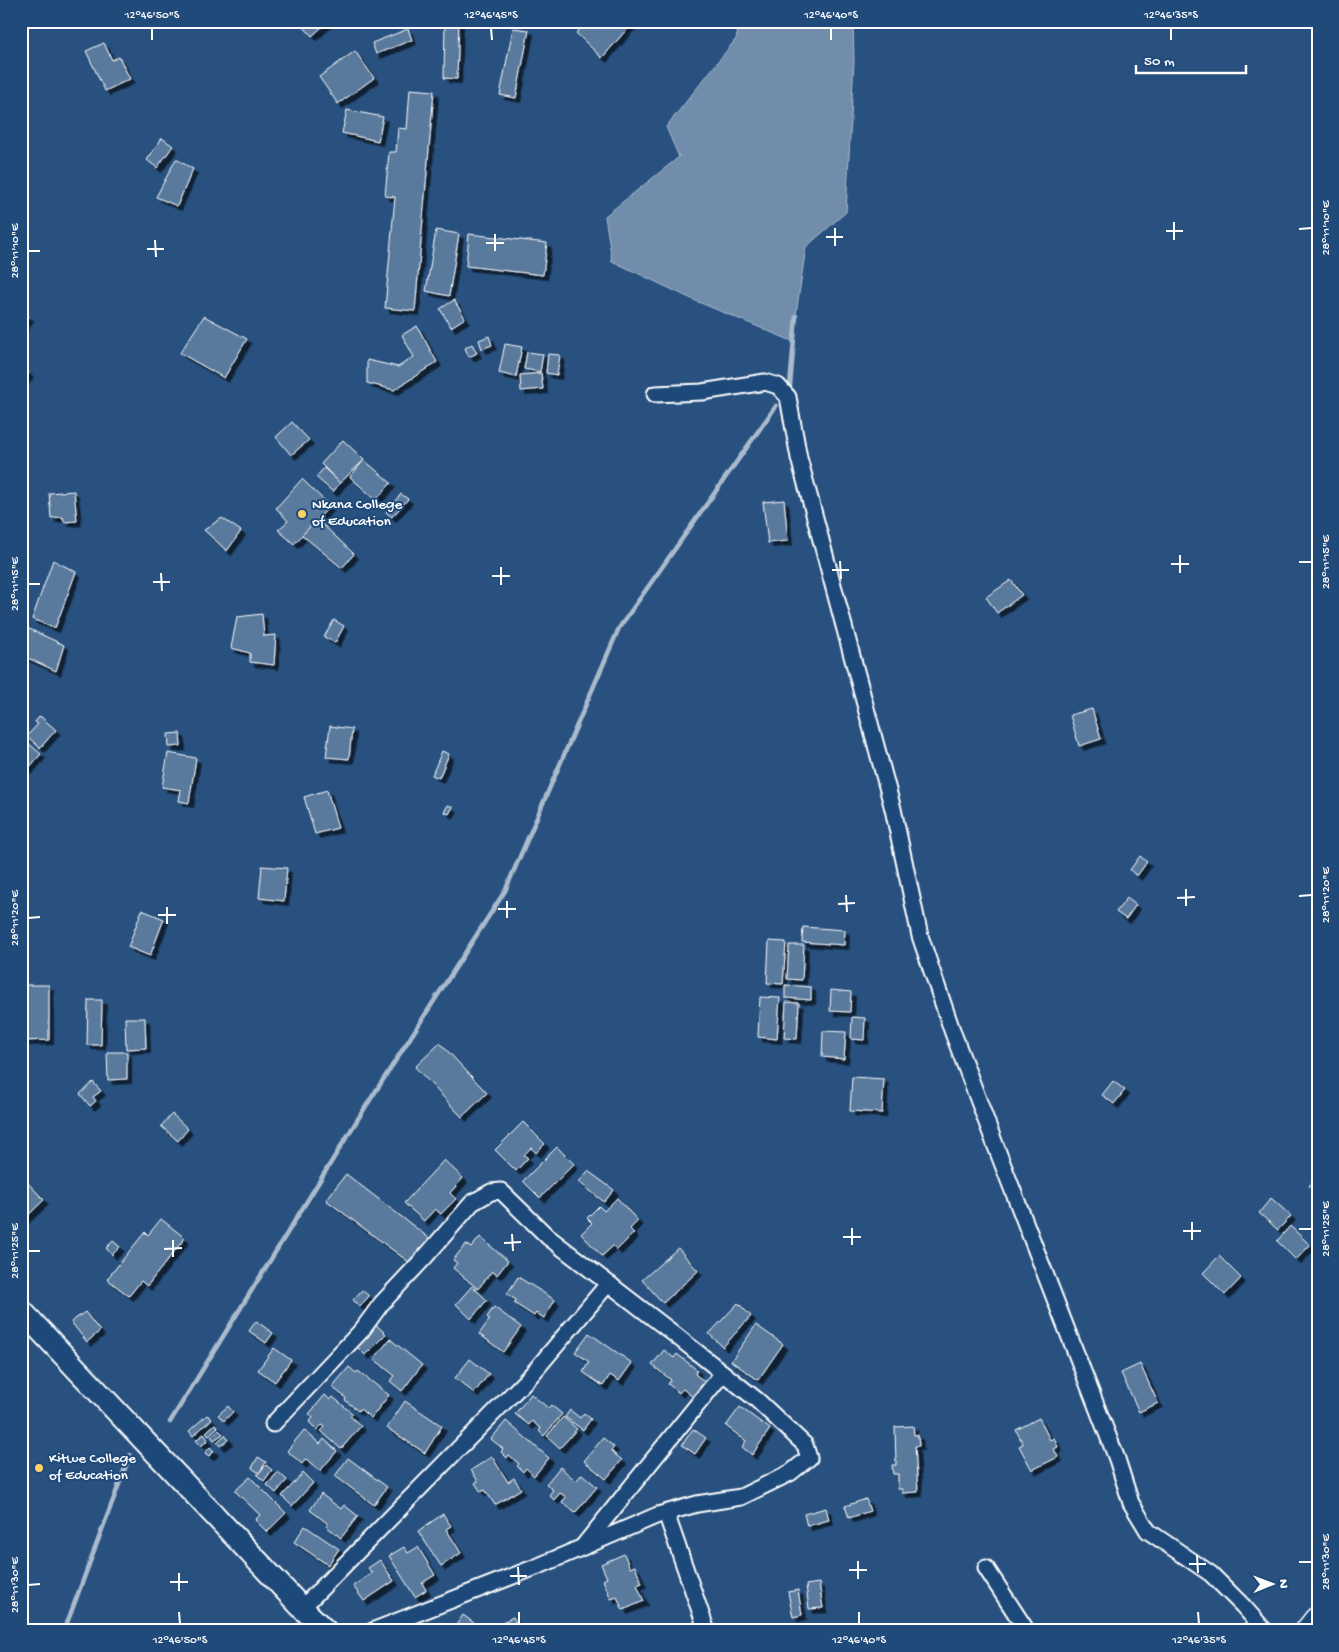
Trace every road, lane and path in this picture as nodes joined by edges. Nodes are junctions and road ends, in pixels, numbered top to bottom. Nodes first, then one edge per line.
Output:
1 (655, 394) dead end
2 (611, 1285) junction
3 (21, 1310) edge
4 (724, 1373) junction
5 (273, 1424) dead end
6 (666, 1513) junction
7 (582, 1548) junction
8 (986, 1568) dead end
9 (302, 1608) junction
10 (1318, 1621) edge
11 (326, 1631) edge
12 (372, 1631) edge
13 (707, 1631) edge
14 (1027, 1631) edge
15 (1265, 1631) edge
16 (1310, 1631) edge

1 - 15 street
2 - 4 street
2 - 5 street
2 - 9 street
3 - 9 street
4 - 6 street
4 - 7 street
6 - 7 street
6 - 13 street
7 - 12 street
8 - 14 street
9 - 11 street
10 - 16 highway

